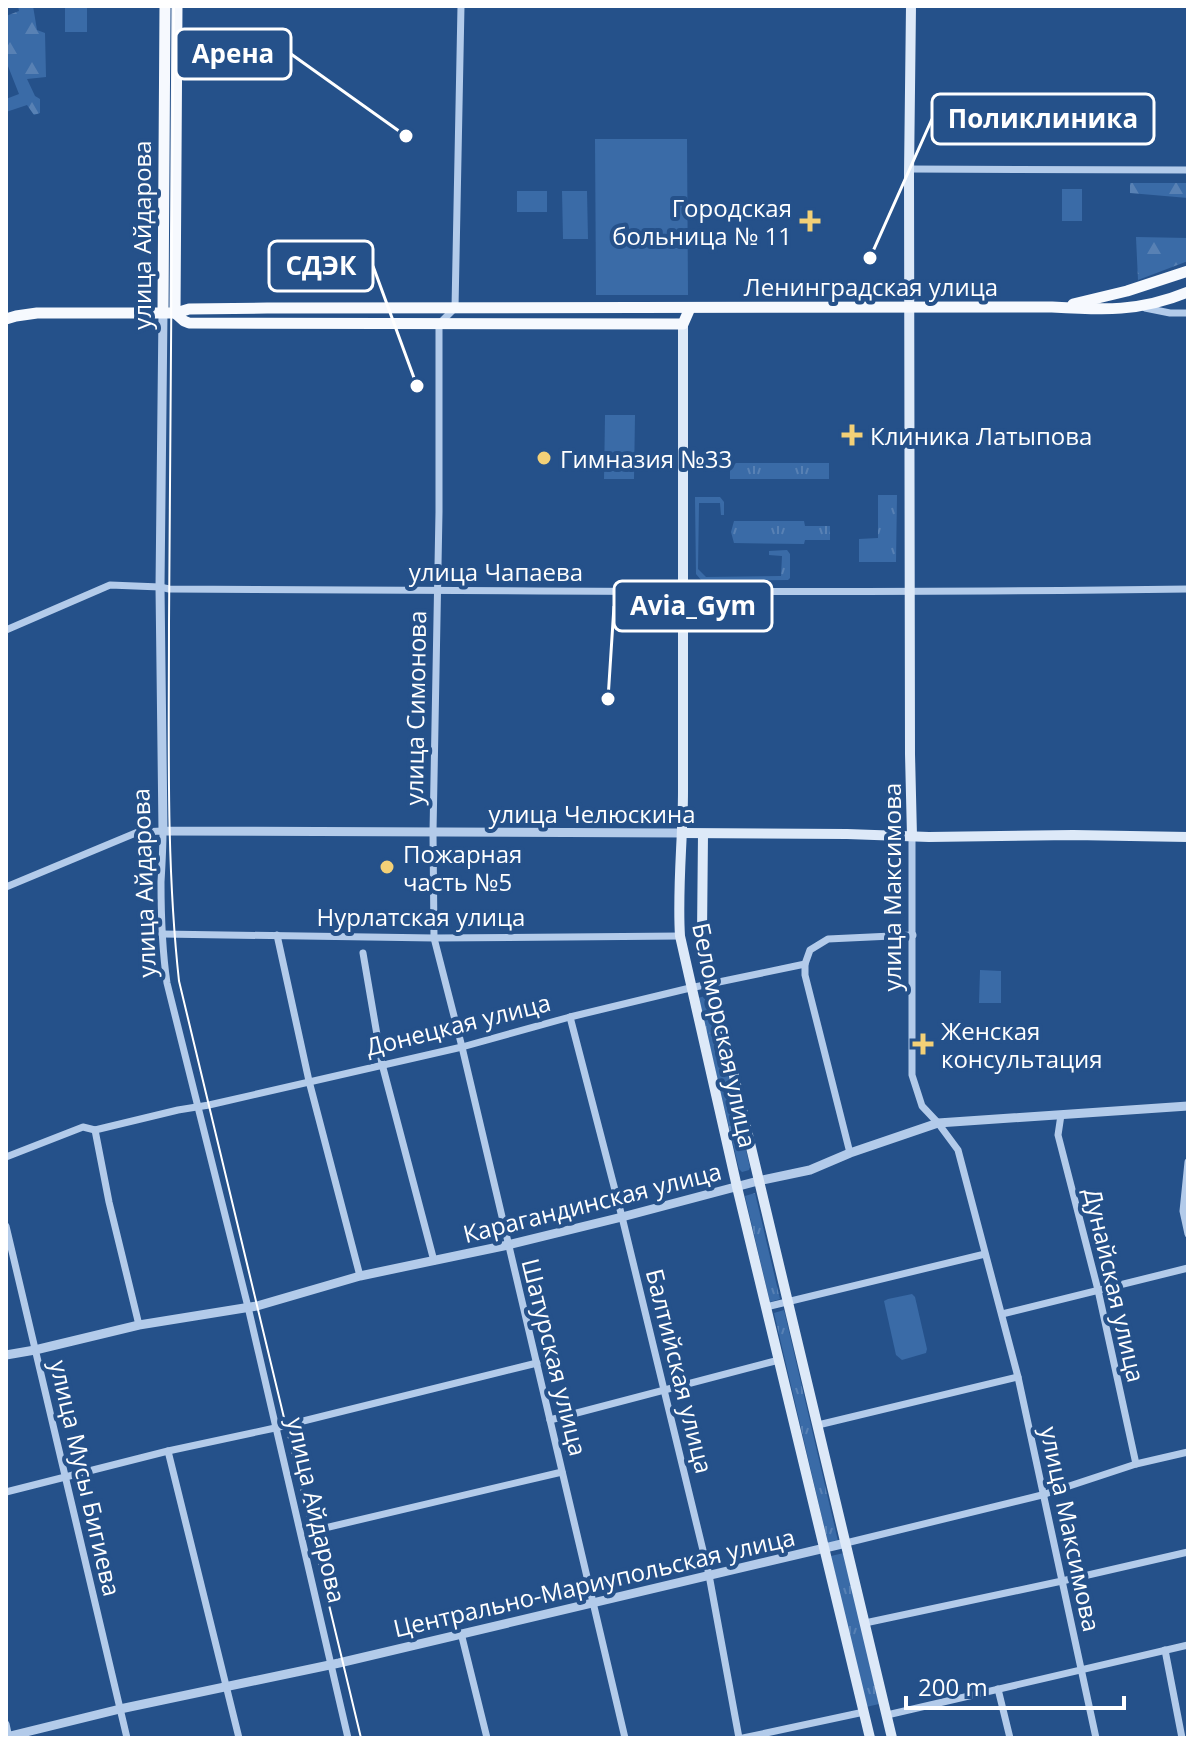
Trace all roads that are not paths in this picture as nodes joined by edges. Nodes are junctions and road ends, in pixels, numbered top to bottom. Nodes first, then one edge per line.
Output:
1 (165, 6) edge
2 (177, 6) edge
3 (461, 6) edge
4 (911, 6) edge
5 (909, 169) junction
6 (1188, 170) edge
7 (1188, 271) edge
8 (1188, 292) edge
9 (910, 307) junction
10 (1052, 307) junction
11 (1143, 307) junction
12 (455, 308) junction
13 (690, 308) junction
14 (169, 312) junction
15 (1188, 313) edge
16 (6, 319) edge
17 (439, 324) junction
18 (683, 324) junction
19 (160, 587) junction
20 (1188, 589) edge
21 (436, 591) junction
22 (682, 591) junction
23 (910, 592) junction
24 (6, 630) edge
25 (163, 831) junction
26 (433, 832) junction
27 (683, 833) junction
28 (703, 834) junction
29 (912, 836) junction
30 (1188, 837) edge
31 (6, 887) edge
32 (162, 934) junction
33 (277, 935) junction
34 (913, 935) junction
35 (680, 936) junction
36 (434, 938) junction
37 (363, 953) dead end
38 (805, 964) junction
39 (712, 984) junction
40 (690, 988) junction
41 (570, 1017) junction
42 (462, 1047) junction
43 (382, 1064) junction
44 (309, 1081) junction
45 (1188, 1106) edge
46 (197, 1108) junction
47 (1061, 1115) junction
48 (938, 1123) junction
49 (95, 1130) junction
50 (850, 1153) junction
51 (6, 1157) edge
52 (1188, 1162) edge
53 (758, 1181) junction
54 (737, 1187) junction
55 (622, 1217) junction
56 (6, 1226) edge
57 (1188, 1234) edge
58 (508, 1245) junction
59 (985, 1254) junction
60 (434, 1261) junction
61 (1188, 1268) edge
62 (360, 1276) junction
63 (1098, 1290) junction
64 (788, 1302) junction
65 (248, 1307) junction
66 (766, 1307) junction
67 (1002, 1314) junction
68 (139, 1325) junction
69 (35, 1350) junction
70 (6, 1355) edge
71 (779, 1360) junction
72 (537, 1363) junction
73 (1018, 1377) junction
74 (664, 1390) junction
75 (550, 1420) junction
76 (818, 1425) junction
77 (275, 1428) junction
78 (168, 1451) junction
79 (1188, 1452) edge
80 (1136, 1464) junction
81 (562, 1472) junction
82 (64, 1478) junction
83 (6, 1492) edge
84 (1042, 1495) junction
85 (312, 1531) dead end
86 (846, 1543) junction
87 (824, 1548) junction
88 (1188, 1552) edge
89 (709, 1575) junction
90 (1062, 1581) junction
91 (593, 1603) junction
92 (865, 1623) junction
93 (461, 1633) junction
94 (1188, 1645) edge
95 (1165, 1650) junction
96 (331, 1664) junction
97 (1080, 1670) junction
98 (227, 1686) junction
99 (998, 1689) junction
100 (120, 1709) junction
101 (864, 1712) junction
102 (887, 1715) junction
103 (6, 1724) edge
104 (8, 1737) edge
105 (127, 1738) edge
106 (239, 1738) edge
107 (348, 1738) edge
108 (487, 1738) edge
109 (625, 1738) edge
110 (741, 1738) edge
111 (870, 1738) edge
112 (892, 1738) edge
113 (1010, 1738) edge
114 (1096, 1738) edge
115 (1182, 1738) edge

1 - 14 main road, улица Айдарова
2 - 14 main road, улица Айдарова
3 - 12 street
4 - 5 main road, улица Максимова
5 - 6 street
5 - 9 main road, улица Максимова
7 - 10 main road, Ленинградская улица
8 - 11 main road, Ленинградская улица
9 - 10 main road, Ленинградская улица
9 - 13 main road, Ленинградская улица
9 - 23 main road, улица Максимова
10 - 11 main road, Ленинградская улица
11 - 15 street, Ленинградская улица
12 - 13 main road, Ленинградская улица
12 - 14 main road, Ленинградская улица
12 - 17 street
13 - 18 main road
14 - 16 main road, Ленинградская улица
14 - 17 main road, Ленинградская улица
14 - 19 street, улица Айдарова
17 - 18 main road, Ленинградская улица
17 - 21 street, улица Симонова
18 - 22 main road, Беломорская улица
19 - 21 street, улица Чапаева
19 - 24 street, улица Чапаева
19 - 25 street, улица Айдарова
20 - 23 street, улица Чапаева
21 - 22 street, улица Чапаева
21 - 26 street, улица Симонова
22 - 23 street, улица Чапаева
22 - 27 main road, Беломорская улица
23 - 29 main road, улица Максимова
25 - 26 street, улица Челюскина
25 - 31 street, улица Челюскина
25 - 32 street, улица Айдарова
26 - 27 street, улица Челюскина
26 - 36 street, улица Симонова
27 - 28 main road, улица Челюскина
27 - 35 main road, Беломорская улица
28 - 29 main road, улица Челюскина
28 - 39 main road, Беломорская улица
29 - 30 main road, улица Челюскина
29 - 34 street, улица Максимова
32 - 33 street, Нурлатская улица
32 - 46 street, улица Айдарова
33 - 36 street, Нурлатская улица
33 - 44 street
34 - 38 street
34 - 48 street, улица Максимова
35 - 36 street, Нурлатская улица
35 - 40 main road, Беломорская улица
36 - 42 street, Шатурская улица
37 - 43 street
38 - 39 street, Донецкая улица
38 - 50 street
39 - 40 street, Донецкая улица
39 - 53 main road, Беломорская улица
40 - 41 street, Донецкая улица
40 - 54 main road, Беломорская улица
41 - 42 street, Донецкая улица
41 - 55 street, Балтийская улица
42 - 43 street, Донецкая улица
42 - 58 street, Шатурская улица
43 - 44 street, Донецкая улица
43 - 60 street
44 - 46 street, Донецкая улица
44 - 62 street
45 - 47 street, Карагандинская улица
46 - 49 street, Донецкая улица
46 - 65 street, улица Айдарова
47 - 48 street, Карагандинская улица
47 - 63 street, Дунайская улица
48 - 50 street, Карагандинская улица
48 - 59 street, улица Максимова
49 - 51 street, Донецкая улица
49 - 68 street
50 - 53 street, Карагандинская улица
52 - 57 street
53 - 54 street, Карагандинская улица
53 - 64 main road, Беломорская улица
54 - 55 street, Карагандинская улица
54 - 66 main road, Беломорская улица
55 - 58 street, Карагандинская улица
55 - 74 street, Балтийская улица
56 - 69 street, улица Мусы Бигиева
58 - 60 street, Карагандинская улица
58 - 72 street, Шатурская улица
59 - 64 street
59 - 67 street, улица Максимова
60 - 62 street, Карагандинская улица
61 - 63 street
62 - 65 street, Карагандинская улица
63 - 67 street
63 - 80 street, Дунайская улица
64 - 66 street
64 - 76 main road, Беломорская улица
65 - 68 street, Карагандинская улица
65 - 77 street, улица Айдарова
66 - 71 main road, Беломорская улица
67 - 73 street, улица Максимова
68 - 69 street, Карагандинская улица
69 - 70 street, Карагандинская улица
69 - 82 street, улица Мусы Бигиева
71 - 74 street
71 - 87 main road, Беломорская улица
72 - 75 street, Шатурская улица
72 - 77 street
73 - 76 street
73 - 84 street, улица Максимова
74 - 75 street
74 - 89 street, Балтийская улица
75 - 81 street, Шатурская улица
76 - 86 main road, Беломорская улица
77 - 78 street
77 - 96 street, улица Айдарова
78 - 82 street
78 - 98 street
79 - 80 street, Центрально-Мариупольская улица
80 - 84 street, Центрально-Мариупольская улица
81 - 85 street
81 - 91 street, Шатурская улица
82 - 83 street
82 - 100 street, улица Мусы Бигиева
84 - 86 street, Центрально-Мариупольская улица
84 - 90 street, улица Максимова
86 - 87 street, Центрально-Мариупольская улица
86 - 92 main road, Беломорская улица
87 - 89 street, Центрально-Мариупольская улица
87 - 101 main road, Беломорская улица
88 - 90 street
89 - 91 street, Центрально-Мариупольская улица
89 - 110 street, Балтийская улица
90 - 92 street
90 - 97 street, улица Максимова
91 - 93 street, Центрально-Мариупольская улица
91 - 109 street, Шатурская улица
92 - 102 main road, Беломорская улица
93 - 96 street, Центрально-Мариупольская улица
93 - 108 street
94 - 95 street
95 - 97 street
95 - 115 street
96 - 98 street, Центрально-Мариупольская улица
96 - 107 street, улица Айдарова
97 - 99 street
97 - 114 street, улица Максимова
98 - 100 street, Центрально-Мариупольская улица
98 - 106 street
99 - 102 street
99 - 113 street
100 - 104 street, Центрально-Мариупольская улица
100 - 105 street, улица Мусы Бигиева
101 - 110 street
101 - 111 main road, Беломорская улица
102 - 112 main road, Беломорская улица
103 - 104 street

